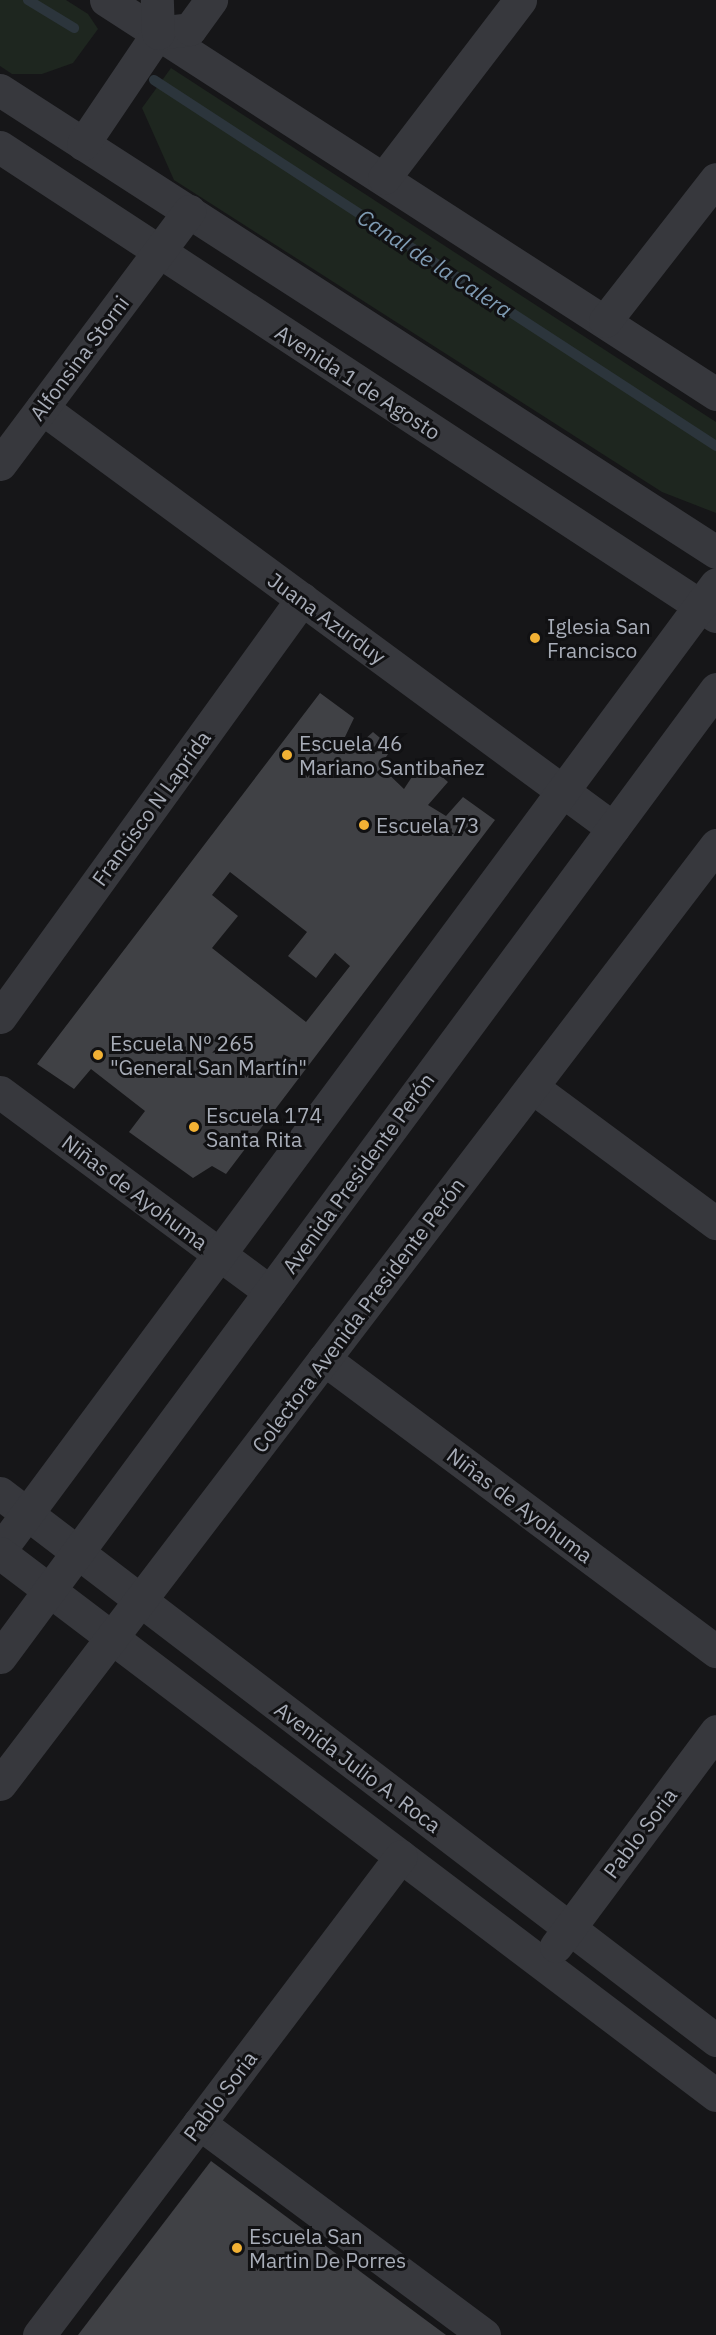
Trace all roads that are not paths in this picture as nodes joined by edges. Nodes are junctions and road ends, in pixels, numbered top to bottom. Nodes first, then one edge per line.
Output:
1 (106, 0) edge
2 (157, 0) edge
3 (211, 0) edge
4 (520, 0) edge
5 (158, 33) junction
6 (0, 90) edge
7 (84, 144) junction
8 (0, 147) edge
9 (384, 178) junction
10 (716, 179) edge
11 (189, 211) junction
12 (159, 253) junction
13 (605, 321) junction
14 (716, 394) edge
15 (42, 408) junction
16 (0, 464) edge
17 (716, 552) edge
18 (302, 599) junction
19 (711, 602) edge
20 (716, 688) edge
21 (563, 791) junction
22 (613, 828) junction
23 (716, 845) edge
24 (0, 1017) edge
25 (532, 1087) junction
26 (0, 1092) edge
27 (716, 1223) edge
28 (219, 1254) junction
29 (270, 1292) junction
30 (324, 1359) junction
31 (0, 1493) edge
32 (27, 1514) junction
33 (0, 1552) edge
34 (77, 1552) junction
35 (49, 1591) junction
36 (140, 1600) junction
37 (112, 1638) junction
38 (716, 1651) edge
39 (0, 1657) edge
40 (716, 1731) edge
41 (0, 1784) edge
42 (401, 1856) junction
43 (569, 1928) junction
44 (542, 1963) junction
45 (716, 2040) edge
46 (716, 2095) edge
47 (199, 2123) junction
48 (39, 2335) edge
49 (484, 2335) edge

1 - 5 street
2 - 5 street
3 - 5 street
4 - 9 street
5 - 7 street
5 - 9 street
6 - 7 street
7 - 11 street
8 - 12 street, Avenida 1 de Agosto
9 - 13 street
10 - 13 street
11 - 12 street, Alfonsina Storni
11 - 17 street
12 - 15 street, Alfonsina Storni
12 - 19 street, Avenida 1 de Agosto
13 - 14 street
15 - 16 street, Alfonsina Storni
15 - 18 street, Juana Azurduy
18 - 21 street, Juana Azurduy
18 - 24 street, Francisco N Laprida
19 - 21 street
20 - 22 street, Avenida Presidente Perón
21 - 22 street, Juana Azurduy
21 - 28 street
22 - 29 street, Avenida Presidente Perón
23 - 25 street, Colectora Avenida Presidente Perón
25 - 27 street
25 - 30 street, Colectora Avenida Presidente Perón
26 - 28 street, Niñas de Ayohuma
28 - 29 street, Niñas de Ayohuma
28 - 32 street
29 - 34 street, Avenida Presidente Perón
30 - 36 street, Colectora Avenida Presidente Perón
30 - 38 street, Niñas de Ayohuma
31 - 32 street, Avenida Julio A. Roca
32 - 33 street
32 - 34 street, Avenida Julio A. Roca
33 - 35 street
34 - 35 street, Avenida Presidente Perón
34 - 36 street, Avenida Julio A. Roca
35 - 37 street
35 - 39 street, Avenida Presidente Perón
36 - 37 street, Colectora Avenida Presidente Perón
36 - 43 street, Avenida Julio A. Roca
37 - 41 street, Colectora Avenida Presidente Perón
37 - 42 street
40 - 43 street, Pablo Soria
42 - 44 street
42 - 47 street, Pablo Soria
43 - 44 street, Pablo Soria
43 - 45 street, Avenida Julio A. Roca
44 - 46 street
47 - 48 street, Pablo Soria
47 - 49 street

